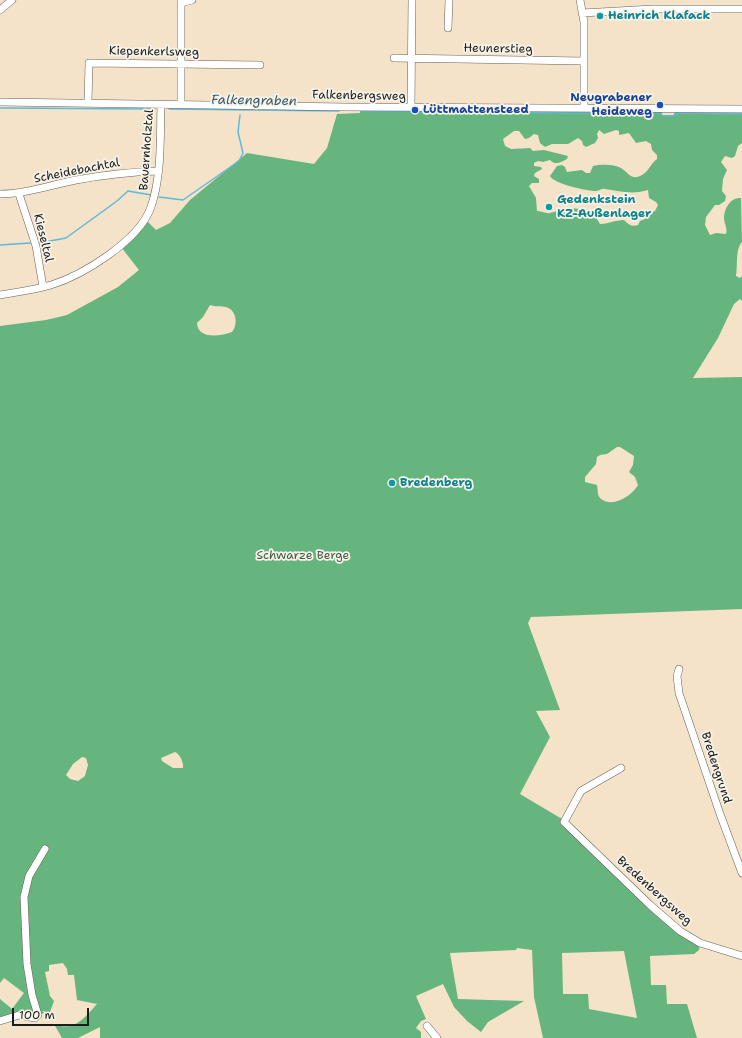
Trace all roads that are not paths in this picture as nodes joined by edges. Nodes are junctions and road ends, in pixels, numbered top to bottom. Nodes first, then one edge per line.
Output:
1 (12, 0) edge
2 (192, 0) edge
3 (412, 0) edge
4 (449, 0) edge
5 (580, 0) edge
6 (181, 1) edge
7 (742, 9) edge
8 (0, 10) edge
9 (582, 13) junction
10 (448, 28) dead end
11 (394, 58) dead end
12 (412, 58) junction
13 (584, 61) junction
14 (182, 64) junction
15 (260, 65) dead end
16 (0, 102) edge
17 (88, 103) junction
18 (161, 105) junction
19 (182, 105) junction
20 (411, 107) junction
21 (584, 108) junction
22 (742, 109) edge
23 (158, 171) junction
24 (0, 194) edge
25 (20, 194) junction
26 (43, 288) junction
27 (0, 295) edge
28 (679, 669) dead end
29 (621, 768) dead end
30 (45, 849) dead end
31 (742, 873) edge
32 (742, 956) edge
33 (0, 1021) edge
34 (427, 1026) dead end
35 (437, 1038) edge

1 - 8 street
2 - 6 street
3 - 12 street
4 - 10 street
5 - 9 street
6 - 14 street
7 - 9 street
9 - 13 street
11 - 12 street
12 - 13 street, Heunerstieg
12 - 20 street
13 - 21 street
14 - 15 street, Kiepenkerlsweg
14 - 17 street, Kiepenkerlsweg
14 - 19 street
16 - 17 street, Falkenbergsweg
17 - 18 street, Falkenbergsweg
18 - 19 street, Falkenbergsweg
18 - 23 street, Bauernholztal
19 - 20 street, Falkenbergsweg
20 - 21 street, Falkenbergsweg
21 - 22 street, Falkenbergsweg
23 - 25 street, Scheidebachtal
23 - 26 street, Bauernholztal
24 - 25 street, Scheidebachtal
25 - 26 street, Kieseltal
26 - 27 street, Bauernholztal
28 - 31 street, Bredengrund
29 - 32 street, Bredenbergsweg
30 - 33 street
34 - 35 street

